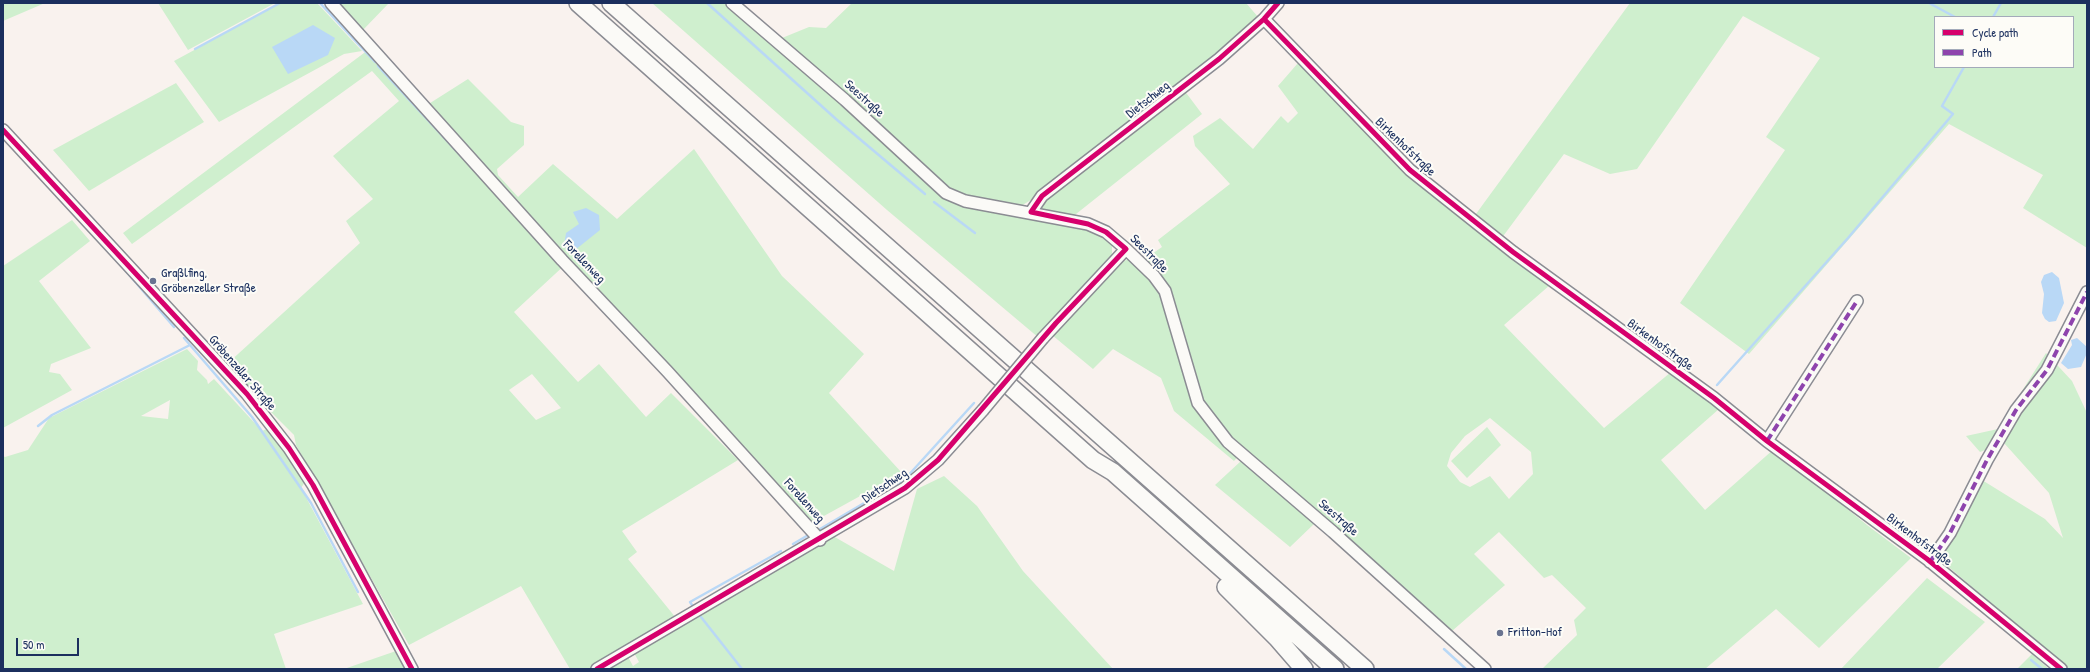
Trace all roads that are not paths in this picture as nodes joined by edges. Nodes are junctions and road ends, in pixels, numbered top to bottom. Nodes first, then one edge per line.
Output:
1 (331, 3) edge
2 (578, 3) edge
3 (610, 3) edge
4 (732, 3) edge
5 (1278, 3) edge
6 (1264, 18) junction
7 (3, 130) edge
8 (1032, 212) junction
9 (1126, 249) junction
10 (2087, 292) edge
11 (1857, 301) dead end
12 (1767, 441) junction
13 (1094, 460) junction
14 (820, 540) junction
15 (1930, 562) junction
16 (412, 669) edge
17 (597, 669) edge
18 (1304, 669) edge
19 (1335, 669) edge
20 (1365, 669) edge
21 (1485, 669) edge
22 (2061, 669) edge

1 - 14 street, Forellenweg
2 - 13 highway
3 - 20 highway
4 - 8 street, Seestraße
5 - 6 street, Dietschweg
6 - 8 street, Dietschweg
6 - 12 street, Birkenhofstraße
7 - 16 street, Gröbenzeller Straße
8 - 9 street, Seestraße
9 - 14 street, Dietschweg, bridge
9 - 21 street, Seestraße
10 - 15 street
11 - 12 street
12 - 15 street, Birkenhofstraße
13 - 18 highway
13 - 19 highway
14 - 17 street, Dietschweg
15 - 22 street, Birkenhofstraße

